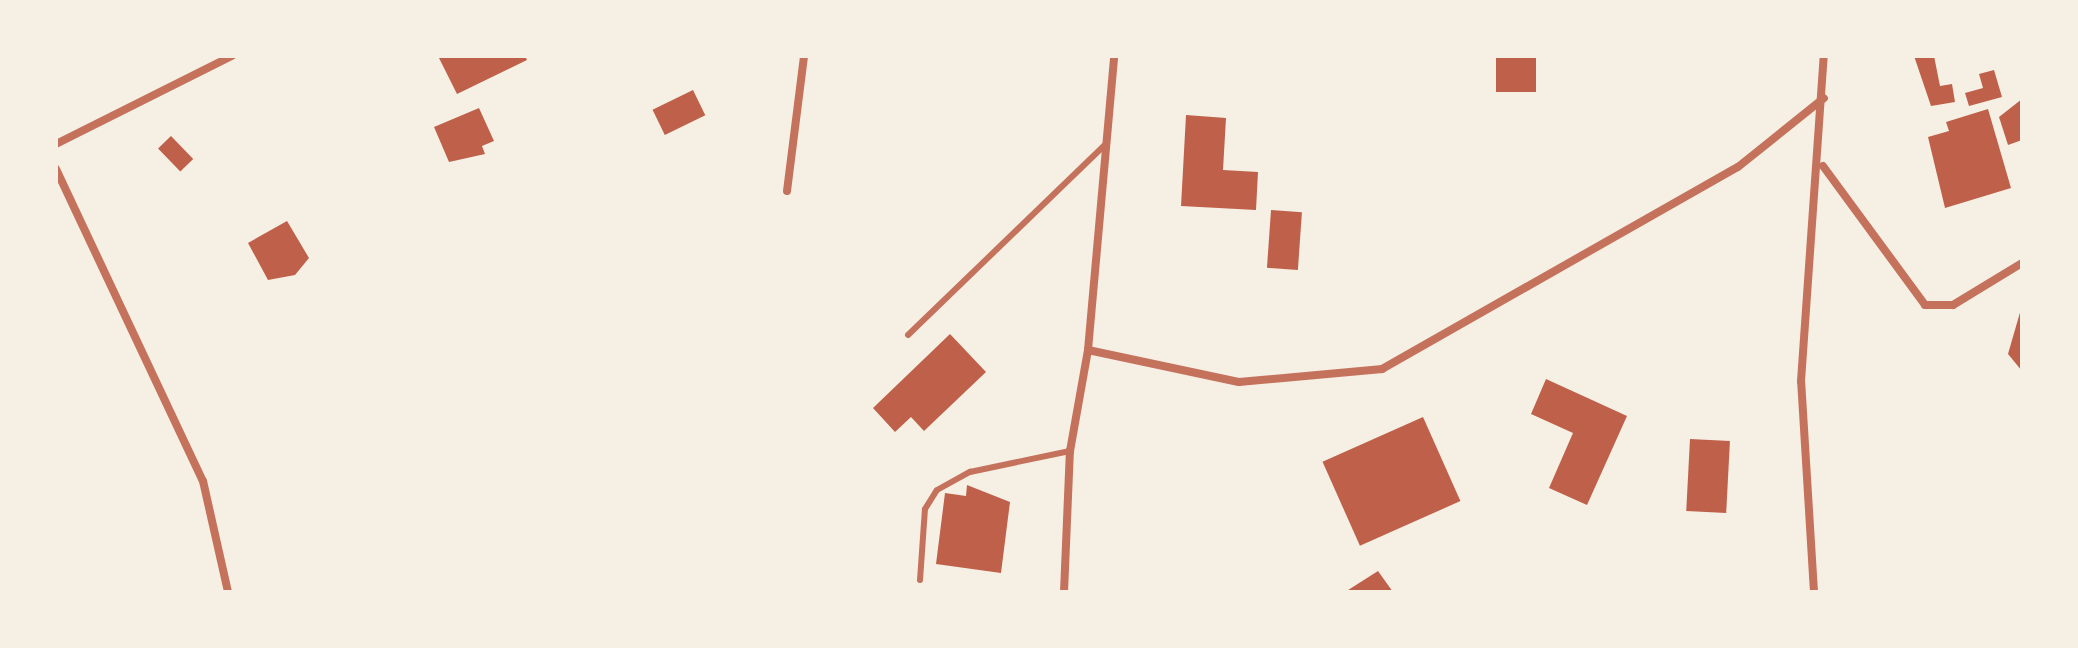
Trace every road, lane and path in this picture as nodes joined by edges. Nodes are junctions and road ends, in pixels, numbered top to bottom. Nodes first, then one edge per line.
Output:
1 (232, 56) edge
2 (804, 56) edge
3 (1114, 56) edge
4 (1824, 56) edge
5 (1824, 98) junction
6 (1109, 142) junction
7 (56, 144) edge
8 (1822, 165) junction
9 (56, 169) edge
10 (787, 191) dead end
11 (2022, 263) edge
12 (908, 335) dead end
13 (1088, 350) junction
14 (1070, 451) junction
15 (920, 580) dead end
16 (228, 592) edge
17 (1064, 592) edge
18 (1814, 592) edge

1 - 7 street
2 - 10 street
3 - 6 street
4 - 5 street
5 - 8 street
5 - 13 street
6 - 12 lane
6 - 13 street
8 - 11 street
8 - 18 street
9 - 16 street
13 - 14 street
14 - 15 lane
14 - 17 street

